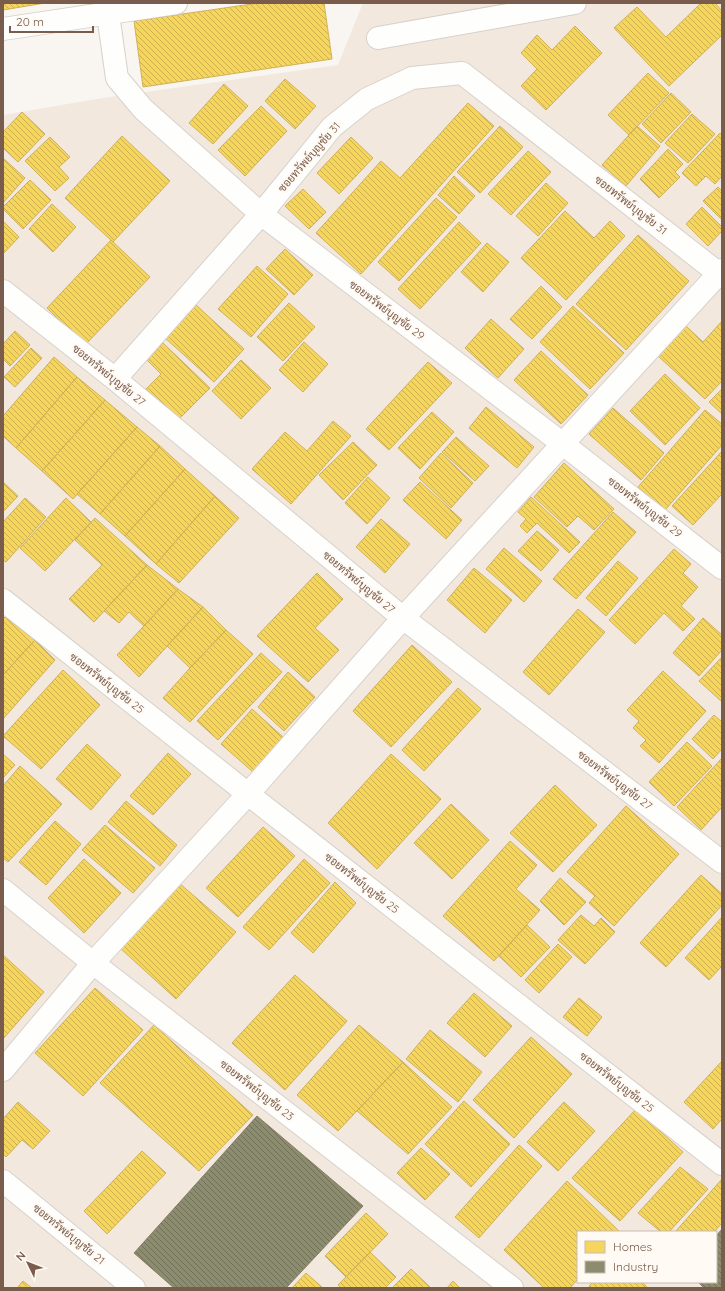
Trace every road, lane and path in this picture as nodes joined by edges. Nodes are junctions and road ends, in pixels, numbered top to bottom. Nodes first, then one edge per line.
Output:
1 (176, 3) edge
2 (574, 3) edge
3 (108, 14) junction
4 (3, 29) edge
5 (378, 38) dead end
6 (261, 214) junction
7 (721, 273) edge
8 (3, 291) edge
9 (115, 379) junction
10 (563, 444) junction
11 (722, 568) edge
12 (3, 600) edge
13 (403, 618) junction
14 (248, 794) junction
15 (722, 862) edge
16 (3, 890) edge
17 (93, 963) junction
18 (3, 1070) edge
19 (722, 1164) edge
20 (3, 1181) edge
21 (134, 1288) edge
22 (512, 1288) edge

1 - 3 street
2 - 5 street
3 - 4 street
3 - 6 street, ซอยทรัพย์บุญชัย 29
6 - 7 street, ซอยทรัพย์บุญชัย 31
6 - 9 street, ซอยทรัพย์บุญชัย 31
6 - 10 street, ซอยทรัพย์บุญชัย 29
7 - 10 street
8 - 9 street, ซอยทรัพย์บุญชัย 27
9 - 13 street, ซอยทรัพย์บุญชัย 27
10 - 11 street, ซอยทรัพย์บุญชัย 29
10 - 13 street
12 - 14 street, ซอยทรัพย์บุญชัย 25
13 - 14 street
13 - 15 street, ซอยทรัพย์บุญชัย 27
14 - 17 street
14 - 19 street, ซอยทรัพย์บุญชัย 25
16 - 17 street, ซอยทรัพย์บุญชัย 23
17 - 18 street
17 - 22 street, ซอยทรัพย์บุญชัย 23
20 - 21 street, ซอยทรัพย์บุญชัย 21

